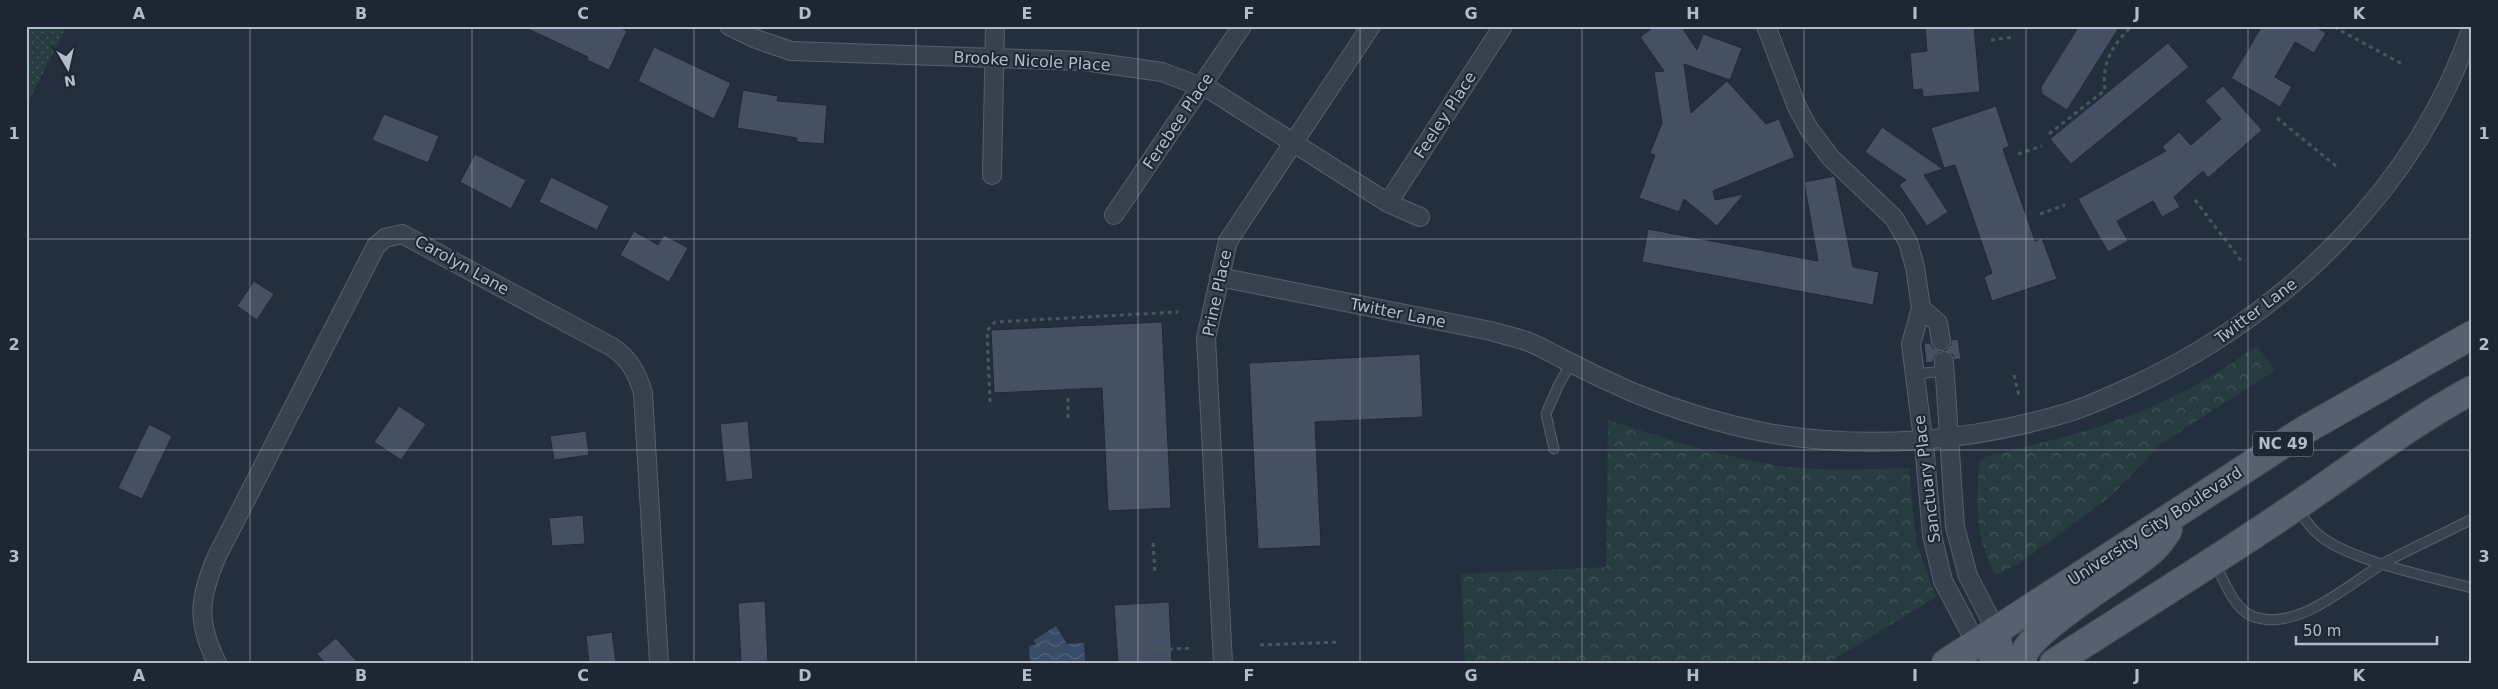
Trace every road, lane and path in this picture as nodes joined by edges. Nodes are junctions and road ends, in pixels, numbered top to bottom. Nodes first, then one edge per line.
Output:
1 (729, 26) edge
2 (994, 26) edge
3 (1242, 26) edge
4 (1371, 26) edge
5 (1503, 26) edge
6 (1766, 26) edge
7 (2132, 26) edge
8 (2334, 27) edge
9 (2472, 27) edge
10 (2015, 37) dead end
11 (1991, 40) dead end
12 (993, 58) junction
13 (2402, 64) dead end
14 (1200, 86) junction
15 (2277, 118) dead end
16 (2049, 134) dead end
17 (1292, 143) junction
18 (2042, 146) dead end
19 (2018, 154) dead end
20 (2336, 166) dead end
21 (992, 175) dead end
22 (2195, 200) dead end
23 (1388, 203) junction
24 (2065, 205) dead end
25 (2040, 214) dead end
26 (1114, 215) dead end
27 (1420, 217) dead end
28 (2242, 262) dead end
29 (1220, 277) junction
30 (1921, 308) junction
31 (1178, 312) dead end
32 (2472, 335) edge
33 (1941, 341) dead end
34 (1571, 363) junction
35 (1945, 366) joint
36 (1915, 374) junction
37 (2014, 375) dead end
38 (2472, 390) edge
39 (2018, 396) dead end
40 (1068, 398) dead end
41 (990, 402) dead end
42 (1068, 420) dead end
43 (1948, 437) junction
44 (1923, 440) junction
45 (1554, 449) dead end
46 (2188, 506) junction
47 (2296, 507) junction
48 (2472, 519) edge
49 (1152, 543) dead end
50 (2214, 562) junction
51 (2384, 563) junction
52 (1154, 574) dead end
53 (2472, 588) edge
54 (1340, 642) dead end
55 (1260, 645) dead end
56 (1988, 646) edge
57 (1193, 648) dead end
58 (1153, 650) dead end
59 (217, 663) edge
60 (659, 663) edge
61 (1223, 663) edge
62 (1946, 663) edge
63 (2022, 663) edge
64 (2054, 663) edge

1 - 12 street, Brooke Nicole Place
2 - 12 street
3 - 14 street, Ferebee Place
4 - 17 street, Prine Place
5 - 23 street, Feeley Place
6 - 30 street, Sanctuary Place
7 - 16 path
8 - 13 path
9 - 43 street, Twitter Lane
10 - 11 path
12 - 14 street, Brooke Nicole Place
12 - 21 street
14 - 17 street, Brooke Nicole Place
14 - 26 street, Ferebee Place
15 - 20 path
17 - 23 street, Brooke Nicole Place
17 - 29 street, Prine Place
18 - 19 path
22 - 28 path
23 - 27 street, Brooke Nicole Place
24 - 25 path
29 - 34 street, Twitter Lane
29 - 61 street, Prine Place
30 - 33 street
30 - 36 street, Sanctuary Place
31 - 41 path
32 - 46 main road, University City Boulevard / NC 49
34 - 44 street, Twitter Lane
34 - 45 lane
35 - 36 lane
35 - 43 street, Sanctuary Place
36 - 44 street, Sanctuary Place
37 - 39 path
38 - 47 main road
40 - 42 path
43 - 44 street, Twitter Lane
43 - 56 street, Sanctuary Place
44 - 56 street, Sanctuary Place
46 - 56 main road, University City Boulevard / NC 49
46 - 63 main road
47 - 50 main road
47 - 51 lane
48 - 51 lane
49 - 52 path
50 - 51 lane
50 - 64 main road
51 - 53 lane
54 - 55 path
56 - 62 main road, University City Boulevard / NC 49
57 - 58 path
59 - 60 street, Carolyn Lane

